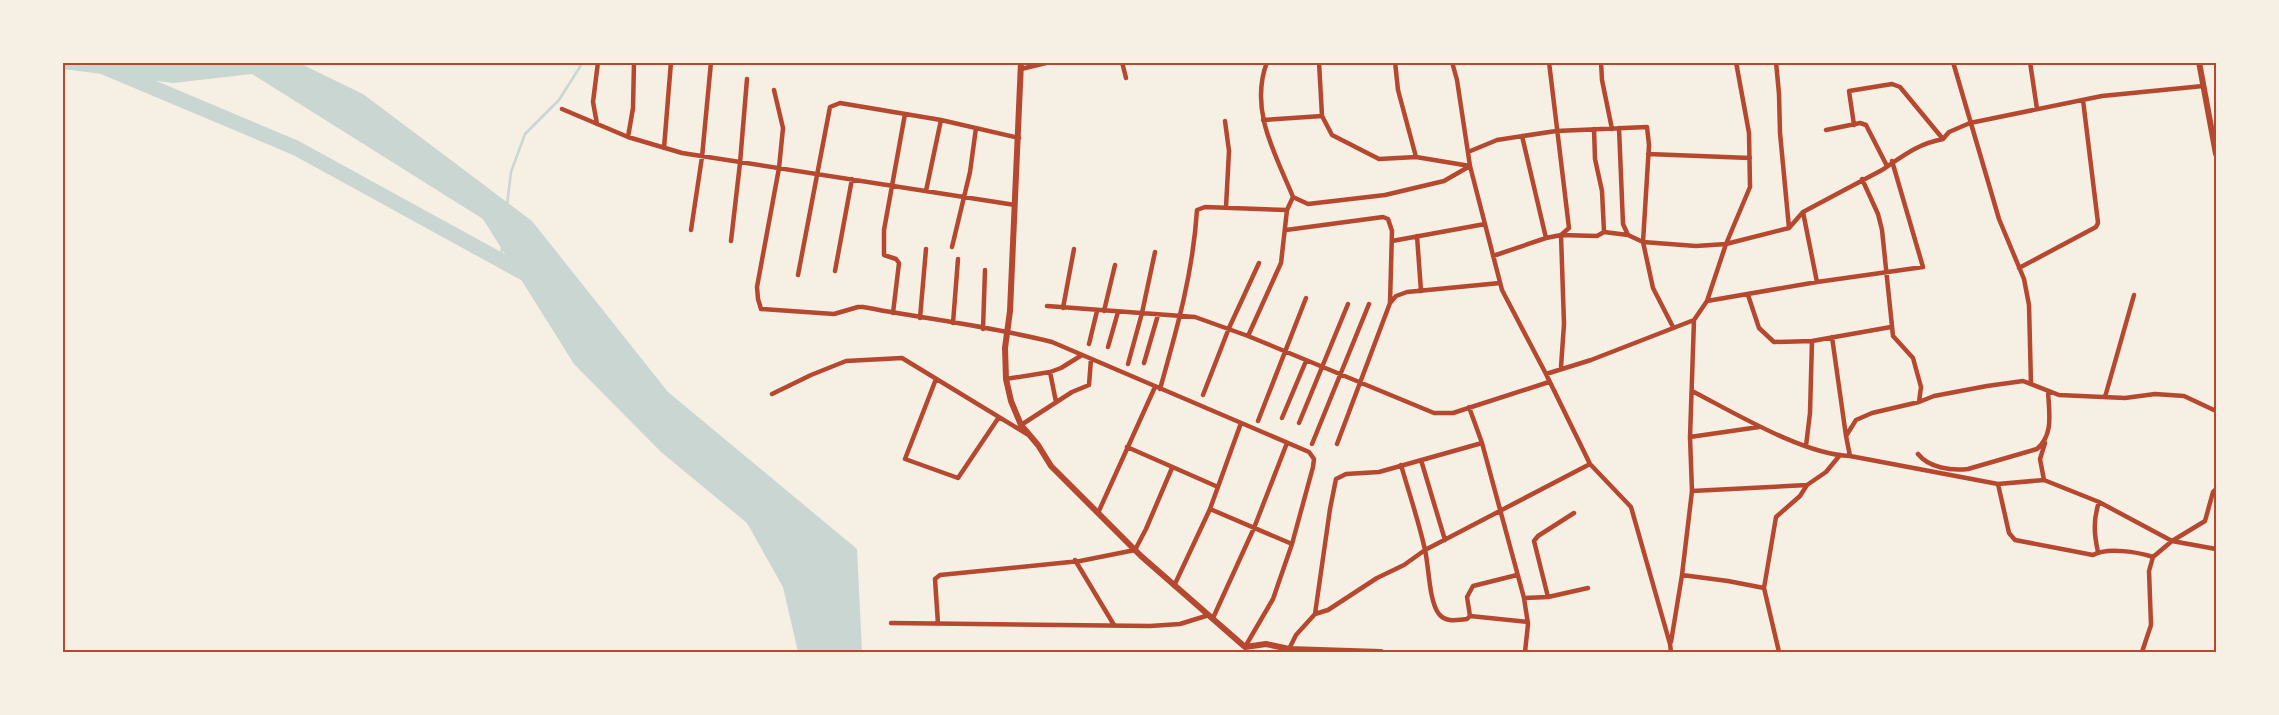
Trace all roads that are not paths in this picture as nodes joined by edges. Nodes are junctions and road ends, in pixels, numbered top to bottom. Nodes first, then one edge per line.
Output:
1 (598, 62) edge
2 (634, 62) edge
3 (671, 62) edge
4 (711, 62) edge
5 (1050, 62) edge
6 (1122, 62) edge
7 (1268, 62) edge
8 (1319, 62) edge
9 (1395, 62) edge
10 (1452, 62) edge
11 (1549, 62) edge
12 (1602, 62) edge
13 (1736, 62) edge
14 (1776, 62) edge
15 (1953, 62) edge
16 (2030, 62) edge
17 (2201, 63) edge
18 (1021, 66) edge
19 (1126, 78) dead end
20 (747, 79) dead end
21 (2203, 86) junction
22 (774, 90) dead end
23 (2083, 100) junction
24 (562, 109) dead end
25 (2037, 109) junction
26 (905, 114) junction
27 (1322, 116) junction
28 (942, 120) junction
29 (1263, 120) junction
30 (1225, 121) dead end
31 (1970, 123) junction
32 (597, 124) junction
33 (1854, 125) junction
34 (976, 128) junction
35 (1619, 128) junction
36 (1594, 129) junction
37 (1612, 129) junction
38 (1826, 130) dead end
39 (1556, 131) junction
40 (1522, 136) junction
41 (628, 137) junction
42 (1019, 138) junction
43 (1943, 139) junction
44 (664, 148) junction
45 (1468, 152) junction
46 (1648, 154) junction
47 (2216, 154) edge
48 (702, 156) junction
49 (1416, 157) junction
50 (1750, 158) junction
51 (1892, 161) junction
52 (740, 162) junction
53 (1470, 166) junction
54 (1888, 166) junction
55 (779, 168) junction
56 (817, 174) junction
57 (852, 179) junction
58 (1862, 179) junction
59 (893, 186) junction
60 (926, 191) junction
61 (964, 197) junction
62 (1293, 198) junction
63 (1015, 204) junction
64 (1226, 208) junction
65 (1287, 210) junction
66 (1803, 212) junction
67 (1485, 224) junction
68 (1789, 228) junction
69 (691, 230) dead end
70 (1286, 230) junction
71 (1604, 232) junction
72 (1561, 235) junction
73 (1628, 235) junction
74 (1417, 236) junction
75 (1546, 238) junction
76 (731, 241) dead end
77 (1392, 241) junction
78 (1643, 242) junction
79 (1726, 244) junction
80 (952, 246) dead end
81 (926, 249) dead end
82 (1074, 249) dead end
83 (1155, 252) dead end
84 (1493, 256) junction
85 (958, 259) dead end
86 (1259, 263) dead end
87 (1114, 265) dead end
88 (2019, 268) junction
89 (985, 270) dead end
90 (835, 271) dead end
91 (1887, 273) junction
92 (798, 275) dead end
93 (1817, 282) junction
94 (1500, 283) junction
95 (1420, 291) junction
96 (1748, 295) junction
97 (2134, 295) dead end
98 (1306, 298) dead end
99 (1707, 301) junction
100 (1390, 303) junction
101 (1348, 304) dead end
102 (1369, 304) dead end
103 (1047, 306) dead end
104 (1063, 308) junction
105 (1097, 310) junction
106 (1104, 311) junction
107 (1118, 312) junction
108 (893, 313) junction
109 (1142, 313) junction
110 (1158, 315) junction
111 (1181, 315) junction
112 (920, 318) junction
113 (1694, 320) junction
114 (953, 323) junction
115 (1673, 327) junction
116 (1891, 327) junction
117 (1229, 328) junction
118 (983, 329) junction
119 (1007, 331) junction
120 (1248, 336) junction
121 (1832, 337) junction
122 (1812, 341) junction
123 (1089, 344) dead end
124 (1108, 347) dead end
125 (1285, 352) junction
126 (1082, 355) junction
127 (1091, 359) junction
128 (1306, 361) junction
129 (1144, 363) dead end
130 (1128, 364) dead end
131 (1322, 367) junction
132 (1561, 367) junction
133 (1050, 372) junction
134 (1546, 374) junction
135 (1341, 375) junction
136 (936, 378) junction
137 (1006, 379) junction
138 (1360, 382) junction
139 (1549, 382) junction
140 (2031, 384) junction
141 (1158, 388) junction
142 (1692, 391) junction
143 (2048, 391) junction
144 (772, 394) dead end
145 (1203, 395) dead end
146 (2105, 397) junction
147 (1056, 402) junction
148 (1919, 402) junction
149 (1469, 407) junction
150 (2216, 411) edge
151 (999, 417) junction
152 (1282, 418) dead end
153 (1258, 421) dead end
154 (1240, 423) junction
155 (1299, 423) dead end
156 (1021, 425) junction
157 (1760, 427) junction
158 (1028, 434) junction
159 (1846, 436) junction
160 (1690, 437) junction
161 (2045, 442) junction
162 (1287, 443) junction
163 (1482, 443) junction
164 (1312, 444) dead end
165 (1337, 444) dead end
166 (1806, 446) junction
167 (1128, 447) junction
168 (1918, 454) dead end
169 (1840, 456) junction
170 (1850, 456) junction
171 (1422, 460) junction
172 (1590, 464) junction
173 (1402, 465) junction
174 (1172, 468) junction
175 (2044, 480) junction
176 (1998, 484) junction
177 (1807, 485) junction
178 (1218, 488) junction
179 (2216, 489) edge
180 (1692, 491) junction
181 (2099, 502) junction
182 (1210, 509) junction
183 (1501, 512) junction
184 (1098, 513) junction
185 (1574, 513) dead end
186 (1254, 528) junction
187 (1444, 540) junction
188 (2172, 541) junction
189 (1292, 544) junction
190 (2216, 549) edge
191 (1135, 550) junction
192 (1425, 550) junction
193 (2098, 552) junction
194 (2153, 557) junction
195 (1075, 560) junction
196 (1517, 575) junction
197 (1682, 575) junction
198 (1174, 586) junction
199 (1588, 588) dead end
200 (1764, 588) junction
201 (1548, 597) junction
202 (1524, 598) junction
203 (1315, 614) junction
204 (1211, 616) junction
205 (1470, 616) junction
206 (1528, 622) junction
207 (891, 623) dead end
208 (938, 624) junction
209 (1114, 625) junction
210 (1670, 644) junction
211 (1245, 647) junction
212 (1290, 651) edge
213 (1381, 652) edge
214 (1525, 652) edge
215 (1671, 652) edge
216 (1779, 652) edge
217 (2142, 652) edge

1 - 32 street
2 - 41 street
3 - 44 street
4 - 48 street
5 - 18 street
6 - 19 street
7 - 29 street
8 - 27 street
9 - 49 street
10 - 45 street
11 - 39 street
12 - 37 street
13 - 50 street
14 - 68 street
15 - 31 street
16 - 25 street
17 - 21 main road
18 - 42 main road
20 - 52 street
21 - 23 street
21 - 47 main road
22 - 55 street
23 - 25 street
23 - 88 street
24 - 32 street
25 - 31 street
26 - 28 street
26 - 56 street
26 - 59 street
27 - 29 street
27 - 49 street
28 - 34 street
28 - 60 street
29 - 62 street
30 - 64 street
31 - 43 street
31 - 88 street
32 - 41 street
33 - 38 street
33 - 43 street
33 - 54 street
34 - 42 street
34 - 61 street
35 - 37 street
35 - 46 street
35 - 73 street
36 - 37 street
36 - 39 street
36 - 71 street
39 - 40 street
39 - 72 street
40 - 45 street
40 - 75 street
41 - 44 street
42 - 63 main road
43 - 51 street
44 - 48 street
45 - 53 street
46 - 50 street
46 - 78 street
48 - 52 street
48 - 69 street
49 - 53 street
50 - 79 street
51 - 54 street
51 - 91 street
52 - 55 street
52 - 76 street
53 - 62 street
53 - 67 street
54 - 58 street
55 - 56 street
55 - 108 street
56 - 57 street
56 - 92 street
57 - 59 street
57 - 90 street
58 - 66 street
58 - 91 street
59 - 60 street
59 - 108 street
60 - 61 street
61 - 63 street
61 - 80 street
62 - 65 street
63 - 119 main road
64 - 65 street
64 - 111 street
65 - 70 street
66 - 68 street
66 - 93 street
67 - 74 street
67 - 84 street
68 - 79 street
70 - 77 street
70 - 120 street
71 - 72 street
71 - 73 street
72 - 75 street
72 - 132 street
73 - 78 street
74 - 77 street
74 - 95 street
75 - 84 street
77 - 100 street
78 - 79 street
78 - 115 street
79 - 99 street
81 - 112 street
82 - 104 street
83 - 109 street
84 - 94 street
85 - 114 street
86 - 117 street
87 - 106 street
88 - 140 street
89 - 118 street
91 - 93 street
91 - 116 street
93 - 96 street
94 - 95 street
94 - 134 street
95 - 100 street
96 - 99 street
96 - 122 street
97 - 146 street
98 - 125 street
99 - 113 street
100 - 138 street
101 - 131 street
102 - 135 street
103 - 104 street
104 - 105 street
105 - 106 street
105 - 123 street
106 - 107 street
107 - 109 street
107 - 124 street
108 - 112 street
109 - 110 street
109 - 130 street
110 - 111 street
110 - 129 street
111 - 117 street
111 - 141 street
112 - 114 street
113 - 115 street
113 - 142 street
114 - 118 street
115 - 132 street
116 - 121 street
116 - 148 street
117 - 120 street
117 - 145 street
118 - 119 street
119 - 126 street
119 - 137 main road
120 - 125 street
121 - 122 street
121 - 159 street
122 - 166 street
125 - 128 street
125 - 153 street
126 - 127 street
126 - 133 street
127 - 141 street
127 - 147 street
128 - 131 street
128 - 152 street
131 - 135 street
131 - 155 street
132 - 134 street
133 - 137 street
133 - 147 street
134 - 139 street
135 - 138 street
135 - 164 street
136 - 144 street
136 - 151 street
136 - 151 street
137 - 156 main road
138 - 149 street
138 - 165 street
139 - 149 street
139 - 172 street
140 - 143 street
140 - 148 street
141 - 154 street
141 - 167 street
142 - 157 street
142 - 160 street
143 - 146 street
143 - 161 street
146 - 150 street
147 - 156 street
148 - 159 street
149 - 163 street
151 - 158 street
154 - 162 street
154 - 178 street
156 - 158 main road
157 - 160 street
157 - 166 street
158 - 184 main road
159 - 170 street
160 - 180 street
161 - 168 street
161 - 175 street
162 - 186 street
162 - 189 street
163 - 171 street
163 - 183 street
166 - 169 street
167 - 174 street
167 - 184 street
169 - 170 street
169 - 177 street
170 - 176 street
171 - 173 street
171 - 187 street
172 - 183 street
172 - 210 street
173 - 192 street
173 - 203 street
174 - 178 street
174 - 191 street
175 - 176 street
175 - 181 street
176 - 193 street
177 - 180 street
177 - 200 street
178 - 182 street
179 - 188 street
180 - 197 street
181 - 188 street
181 - 193 street
182 - 186 street
182 - 198 street
183 - 187 street
183 - 196 street
184 - 191 main road
185 - 201 street
186 - 189 street
186 - 204 street
187 - 192 street
188 - 190 street
188 - 194 street
189 - 211 street
191 - 195 street
191 - 198 main road
192 - 203 street
192 - 205 street
193 - 194 street
194 - 217 street
195 - 208 street
195 - 209 street
196 - 202 street
196 - 205 street
197 - 200 street
197 - 210 street
198 - 204 main road
199 - 201 street
200 - 216 street
201 - 202 street
202 - 206 street
203 - 212 street
204 - 209 street
204 - 211 main road
205 - 206 street
206 - 214 street
207 - 208 street
208 - 209 street
210 - 215 street
211 - 212 main road
212 - 213 main road

